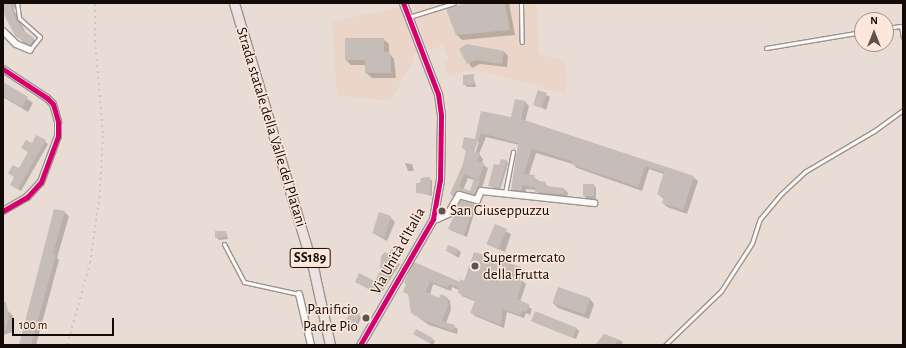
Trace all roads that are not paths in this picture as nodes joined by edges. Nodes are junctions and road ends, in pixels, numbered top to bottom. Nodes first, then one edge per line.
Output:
1 (17, 3) edge
2 (454, 3) edge
3 (521, 3) edge
4 (234, 4) edge
5 (404, 4) edge
6 (408, 18) junction
7 (894, 27) edge
8 (3, 31) edge
9 (854, 33) edge
10 (903, 37) edge
11 (522, 42) dead end
12 (766, 48) dead end
13 (30, 50) joint
14 (3, 69) edge
15 (903, 110) edge
16 (514, 152) dead end
17 (505, 193) junction
18 (594, 203) dead end
19 (3, 211) edge
20 (433, 219) junction
21 (224, 244) dead end
22 (299, 294) joint
23 (311, 345) edge
24 (330, 345) edge
25 (360, 345) edge
26 (665, 345) edge

1 - 13 lane
2 - 6 lane
3 - 11 lane
4 - 24 main road, Strada statale della Valle del Platani / SS189
5 - 6 street, Via Unità d'Italia
6 - 20 street, Via Unità d'Italia
7 - 10 lane
8 - 13 street
9 - 12 lane
14 - 19 street
15 - 26 lane
16 - 17 lane
17 - 18 street
17 - 20 street
20 - 25 street, Via Unità d'Italia
21 - 22 lane
22 - 23 street

